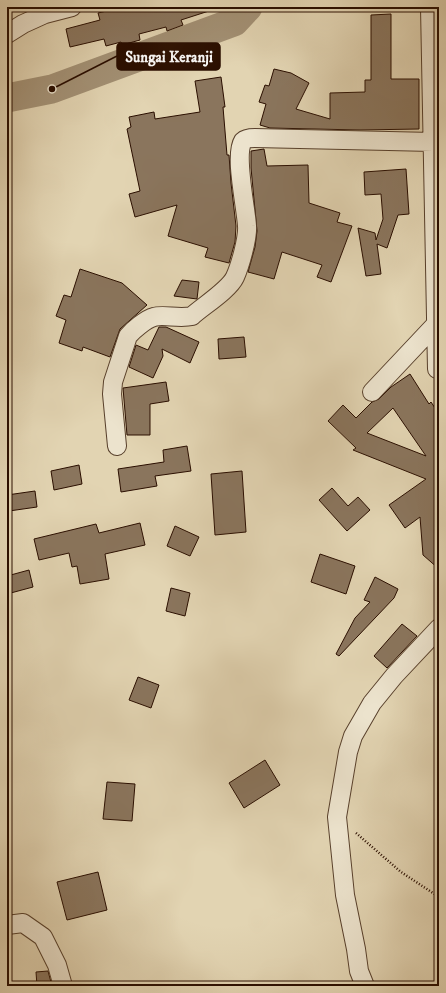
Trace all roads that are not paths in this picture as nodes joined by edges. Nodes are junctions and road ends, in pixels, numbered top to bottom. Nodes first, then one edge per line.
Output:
1 (72, 7) edge
2 (430, 7) edge
3 (7, 34) edge
4 (433, 142) junction
5 (437, 240) edge
6 (436, 324) junction
7 (437, 369) dead end
8 (372, 392) dead end
9 (117, 446) dead end
10 (439, 628) edge
11 (7, 925) edge
12 (63, 986) edge
13 (365, 986) edge

1 - 3 street
2 - 4 street
4 - 5 street
4 - 9 street
5 - 6 street
6 - 7 street
6 - 8 street
10 - 13 street
11 - 12 street

